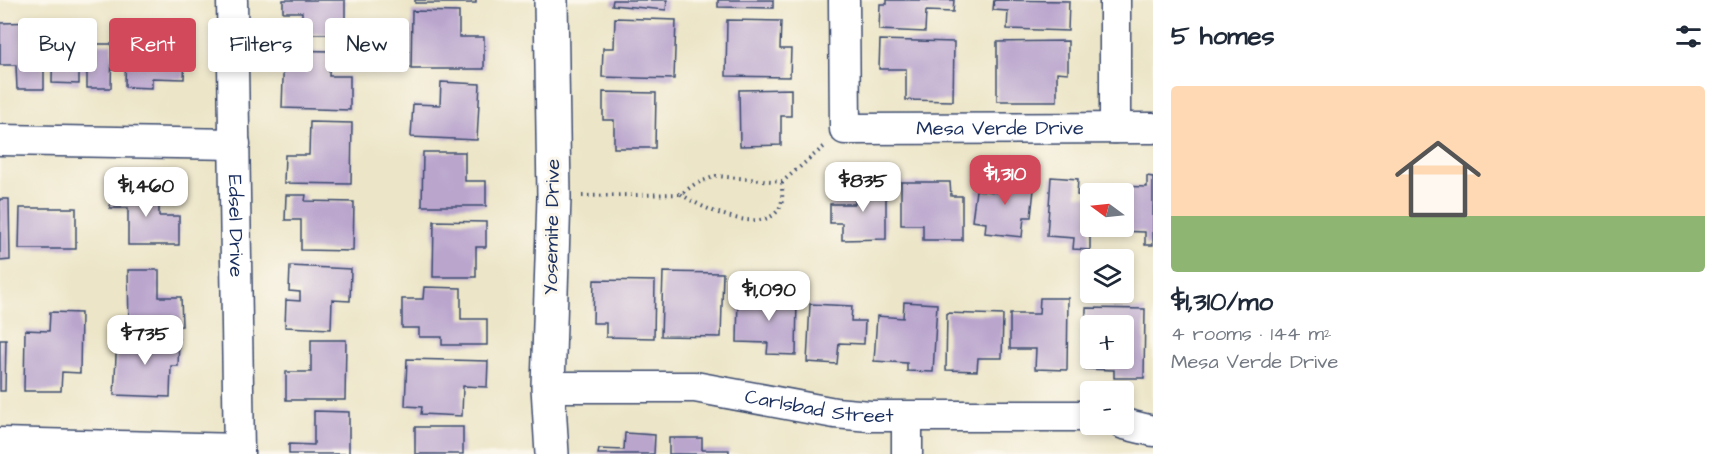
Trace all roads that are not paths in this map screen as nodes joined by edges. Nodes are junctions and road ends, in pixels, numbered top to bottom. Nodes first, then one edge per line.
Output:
1 (232, 0) edge
2 (551, 0) edge
3 (844, 0) edge
4 (1115, 0) edge
5 (1115, 128) junction
6 (1153, 128) edge
7 (0, 140) edge
8 (235, 144) junction
9 (548, 387) junction
10 (1080, 416) edge
11 (907, 417) junction
12 (1134, 426) edge
13 (1153, 431) edge
14 (0, 443) edge
15 (239, 451) edge
16 (552, 454) edge
17 (907, 454) edge

1 - 8 street, Edsel Drive
2 - 9 street, Yosemite Drive
3 - 5 street, Mesa Verde Drive
4 - 5 street
5 - 6 street, Mesa Verde Drive
7 - 8 street
8 - 15 street, Edsel Drive
9 - 11 street, Carlsbad Street
9 - 16 street, Yosemite Drive
10 - 11 street, Carlsbad Street
11 - 17 street
12 - 13 street
14 - 15 street

